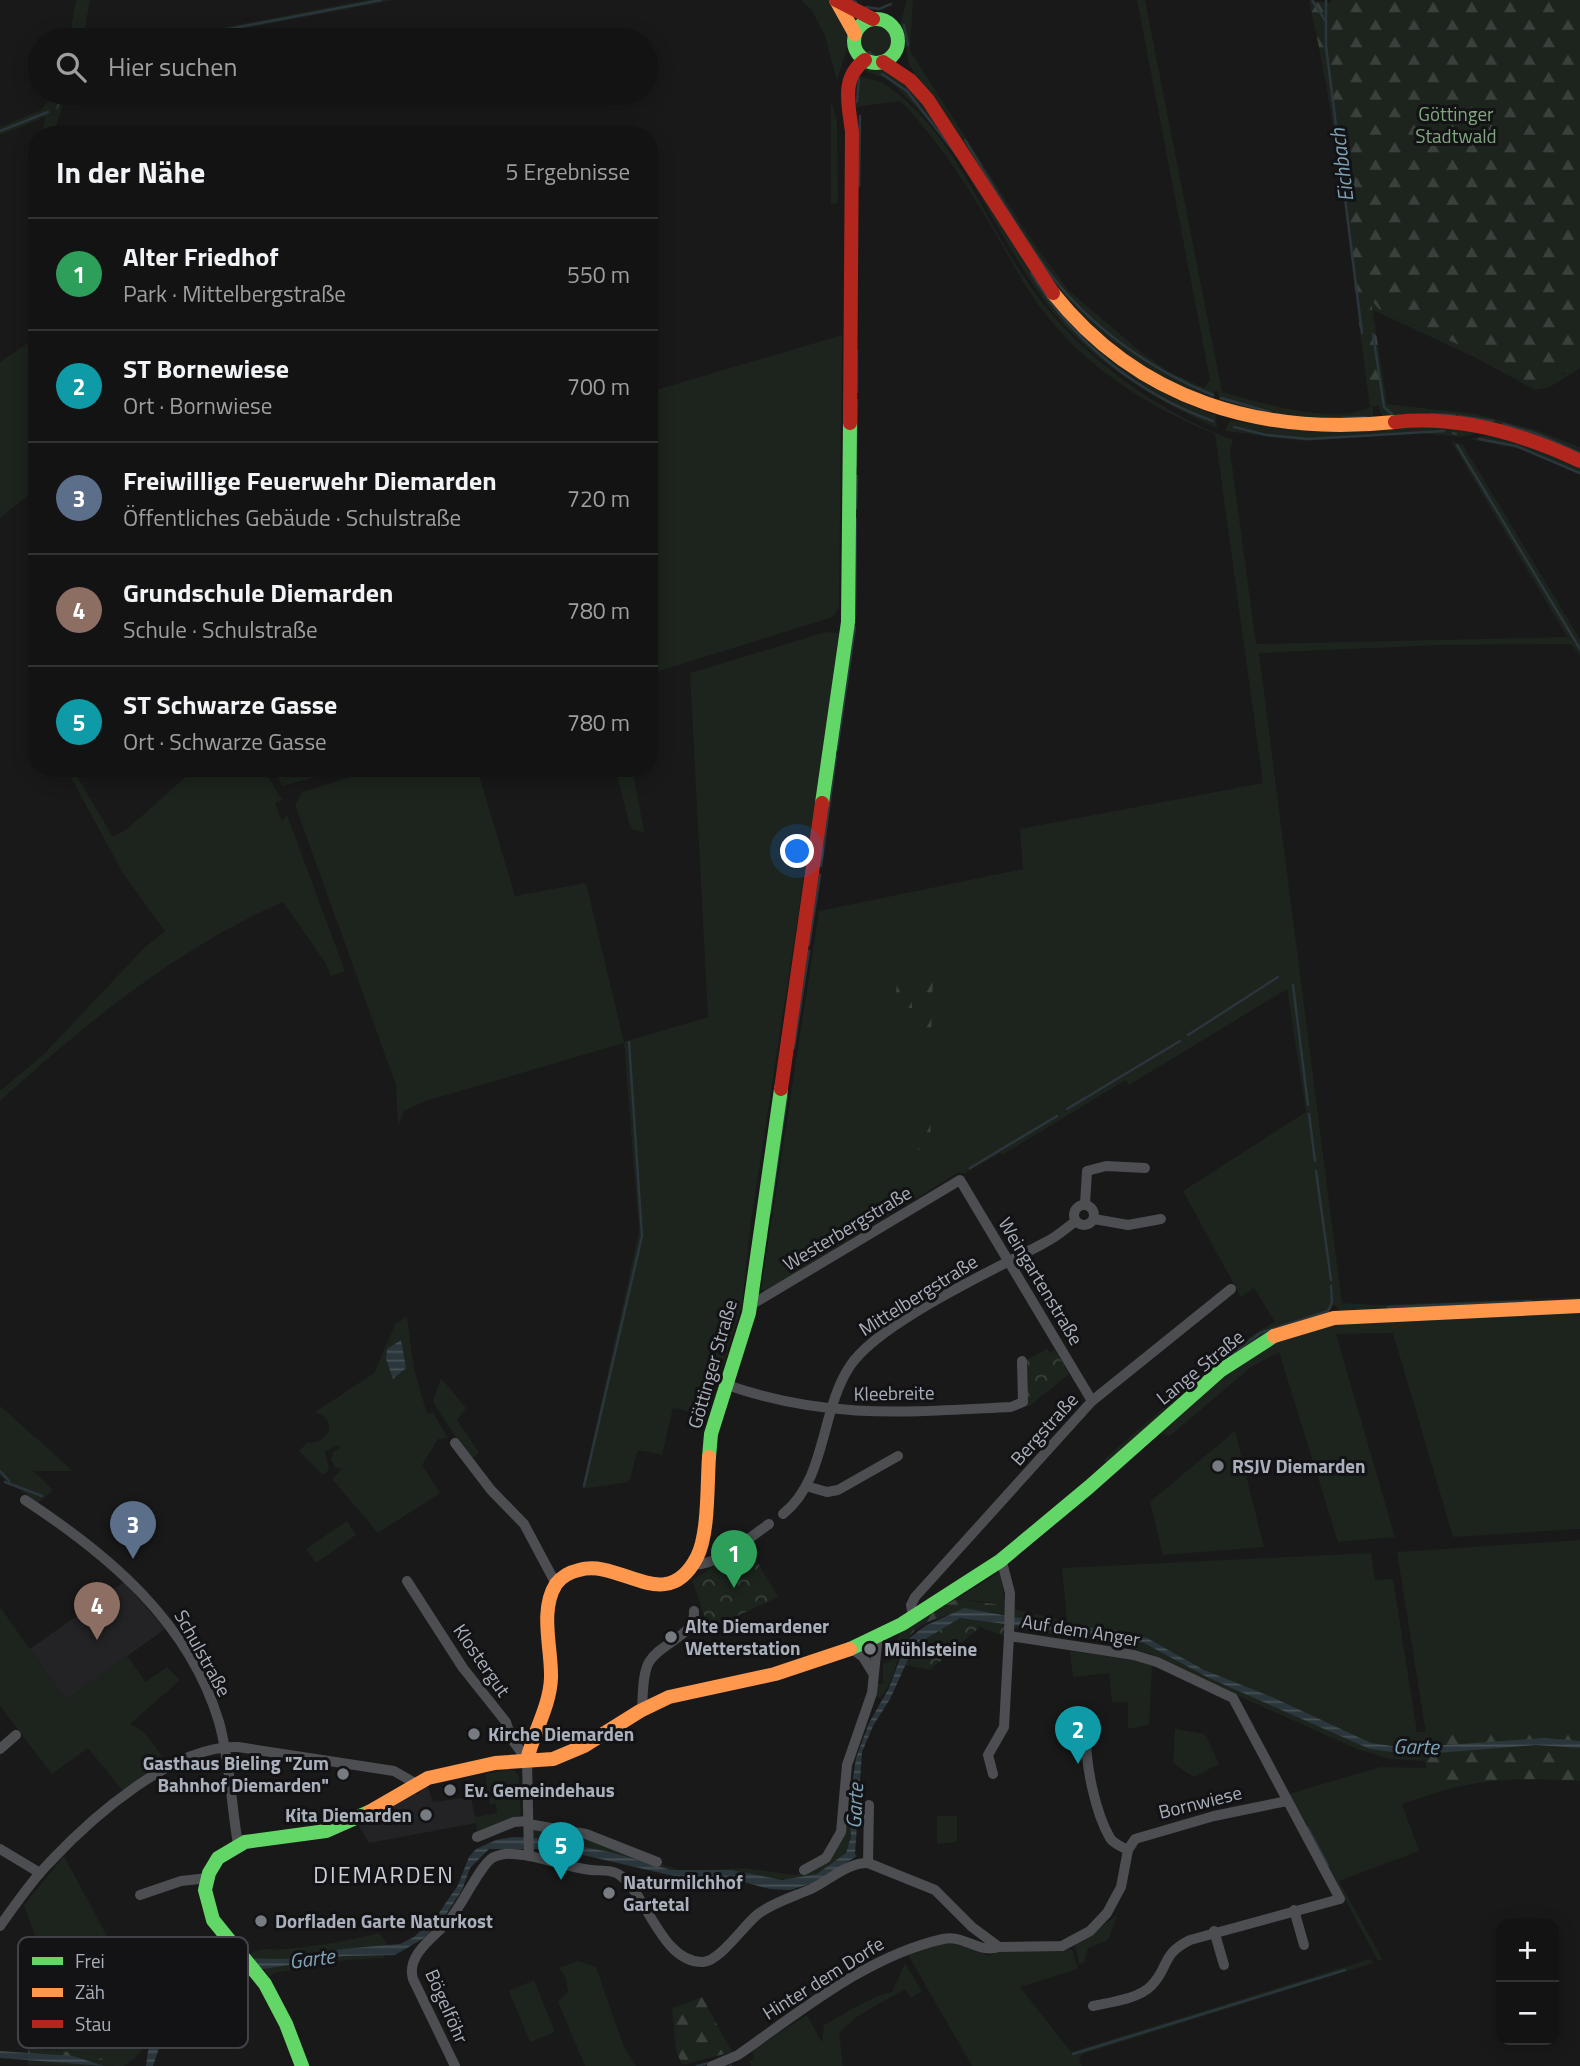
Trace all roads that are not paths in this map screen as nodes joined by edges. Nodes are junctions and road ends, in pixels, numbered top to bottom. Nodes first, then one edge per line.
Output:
1 (836, 0) edge
2 (873, 19) junction
3 (855, 41) junction
4 (898, 48) junction
5 (865, 60) junction
6 (883, 62) junction
7 (911, 80) junction
8 (848, 105) junction
9 (1580, 461) edge
10 (1145, 1168) dead end
11 (960, 1180) joint
12 (1085, 1204) junction
13 (1094, 1219) junction
14 (1161, 1219) dead end
15 (1076, 1222) junction
16 (1008, 1259) junction
17 (1231, 1289) dead end
18 (751, 1305) junction
19 (1580, 1306) edge
20 (1022, 1361) dead end
21 (727, 1385) junction
22 (1092, 1401) junction
23 (832, 1410) junction
24 (455, 1443) dead end
25 (898, 1456) dead end
26 (806, 1486) junction
27 (25, 1500) dead end
28 (783, 1514) dead end
29 (769, 1524) dead end
30 (1002, 1562) junction
31 (693, 1565) junction
32 (407, 1581) dead end
33 (556, 1584) junction
34 (694, 1611) dead end
35 (913, 1616) junction
36 (878, 1635) junction
37 (1009, 1636) junction
38 (851, 1648) junction
39 (873, 1672) junction
40 (642, 1710) junction
41 (16, 1735) dead end
42 (1086, 1737) dead end
43 (223, 1746) junction
44 (0, 1749) edge
45 (527, 1760) junction
46 (993, 1774) dead end
47 (415, 1783) junction
48 (1287, 1801) junction
49 (869, 1805) dead end
50 (528, 1826) junction
51 (477, 1837) dead end
52 (238, 1844) junction
53 (0, 1849) edge
54 (1128, 1850) junction
55 (529, 1853) junction
56 (657, 1862) dead end
57 (868, 1863) junction
58 (804, 1870) dead end
59 (40, 1873) junction
60 (208, 1878) junction
61 (140, 1895) dead end
62 (1294, 1910) junction
63 (0, 1926) edge
64 (1214, 1931) junction
65 (224, 1937) edge
66 (1304, 1945) dead end
67 (999, 1947) junction
68 (248, 1964) edge
69 (1224, 1965) dead end
70 (1093, 2007) dead end
71 (302, 2066) edge
72 (455, 2066) edge
73 (712, 2066) edge

1 - 2 street
1 - 3 street
2 - 3 street
2 - 4 street
3 - 5 street
3 - 8 street
4 - 6 street
4 - 7 street
5 - 6 street
5 - 8 street
6 - 7 street
7 - 9 street
8 - 18 street, Göttinger Straße
10 - 12 street
11 - 16 street, Weingartenstraße
11 - 18 street, Westerbergstraße
12 - 13 street
12 - 15 street
13 - 14 street
13 - 15 street
15 - 16 street, Mittelbergstraße
16 - 22 street, Weingartenstraße
16 - 23 street, Mittelbergstraße
17 - 22 street, Bergstraße
18 - 21 street, Göttinger Straße
19 - 30 street, Lange Straße
20 - 23 street, Kleebreite
21 - 23 street, Kleebreite
21 - 31 street, Göttinger Straße
22 - 35 street, Bergstraße
23 - 26 street, Mittelbergstraße
24 - 33 street
25 - 26 street
26 - 28 street, Mittelbergstraße
27 - 43 street, Schulstraße
29 - 31 street
30 - 35 street, Lange Straße
30 - 37 street, Auf dem Anger
31 - 33 street
32 - 45 street, Klostergut
33 - 45 street
34 - 40 street
35 - 36 street, Lange Straße
36 - 38 street, Lange Straße
36 - 39 street
37 - 46 street, Auf dem Anger
37 - 48 street, Auf dem Anger
38 - 39 street
38 - 40 street, Lange Straße
39 - 58 street
40 - 45 street, Lange Straße
41 - 44 street
42 - 54 street
43 - 47 street
43 - 52 street, Schulstraße
43 - 59 street
45 - 47 street, Lange Straße
45 - 50 street
47 - 52 street, Lange Straße
48 - 54 street, Bornwiese
48 - 62 street, Auf dem Anger
49 - 57 street
50 - 51 street
50 - 55 street
50 - 56 street
52 - 60 street
53 - 59 street
54 - 67 street
55 - 57 street
55 - 72 street, Bögelföhr
57 - 67 street
59 - 63 street
60 - 61 street
60 - 65 street
62 - 64 street
62 - 66 street
64 - 69 street
64 - 70 street
67 - 73 street, Hinter dem Dorfe
68 - 71 street

